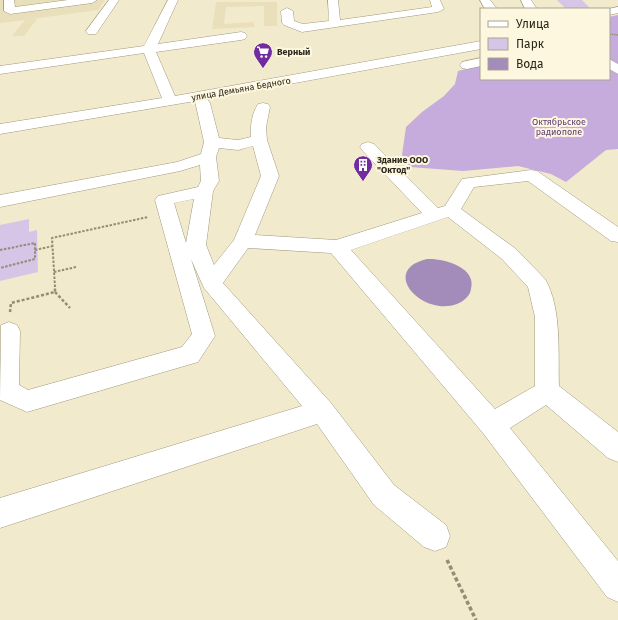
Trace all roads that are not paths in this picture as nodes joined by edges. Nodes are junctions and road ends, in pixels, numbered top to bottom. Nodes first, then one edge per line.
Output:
1 (9, 0) edge
2 (92, 0) edge
3 (114, 0) edge
4 (173, 0) edge
5 (333, 0) edge
6 (435, 0) edge
7 (287, 11) dead end
8 (335, 24) junction
9 (92, 31) dead end
10 (241, 36) dead end
11 (480, 45) edge
12 (149, 48) junction
13 (480, 62) edge
14 (467, 64) dead end
15 (610, 64) edge
16 (0, 70) edge
17 (618, 70) edge
18 (199, 96) junction
19 (170, 101) junction
20 (263, 107) dead end
21 (0, 129) edge
22 (259, 140) junction
23 (368, 147) dead end
24 (210, 149) junction
25 (204, 191) junction
26 (0, 201) edge
27 (442, 213) junction
28 (618, 236) edge
29 (243, 241) junction
30 (337, 247) junction
31 (211, 283) junction
32 (9, 331) road end
33 (547, 391) junction
34 (322, 411) junction
35 (492, 426) junction
36 (618, 449) edge
37 (0, 513) edge
38 (435, 536) road end
39 (618, 586) edge

1 - 2 street
3 - 9 street
4 - 12 street
5 - 8 street
6 - 8 street
7 - 8 street
10 - 12 street
11 - 18 street, улица Демьяна Бедного
12 - 16 street
12 - 19 street
13 - 14 street
15 - 17 street
18 - 19 street, улица Демьяна Бедного
18 - 24 street
19 - 21 street, улица Демьяна Бедного
20 - 22 street
22 - 24 street
22 - 29 street
23 - 27 street
24 - 25 street
24 - 26 street
25 - 31 street
25 - 32 street
27 - 28 street
27 - 30 street
27 - 33 street
29 - 30 street
29 - 31 street
30 - 35 street
31 - 34 street
33 - 35 street
33 - 36 street
34 - 37 street
34 - 38 street
35 - 39 street

